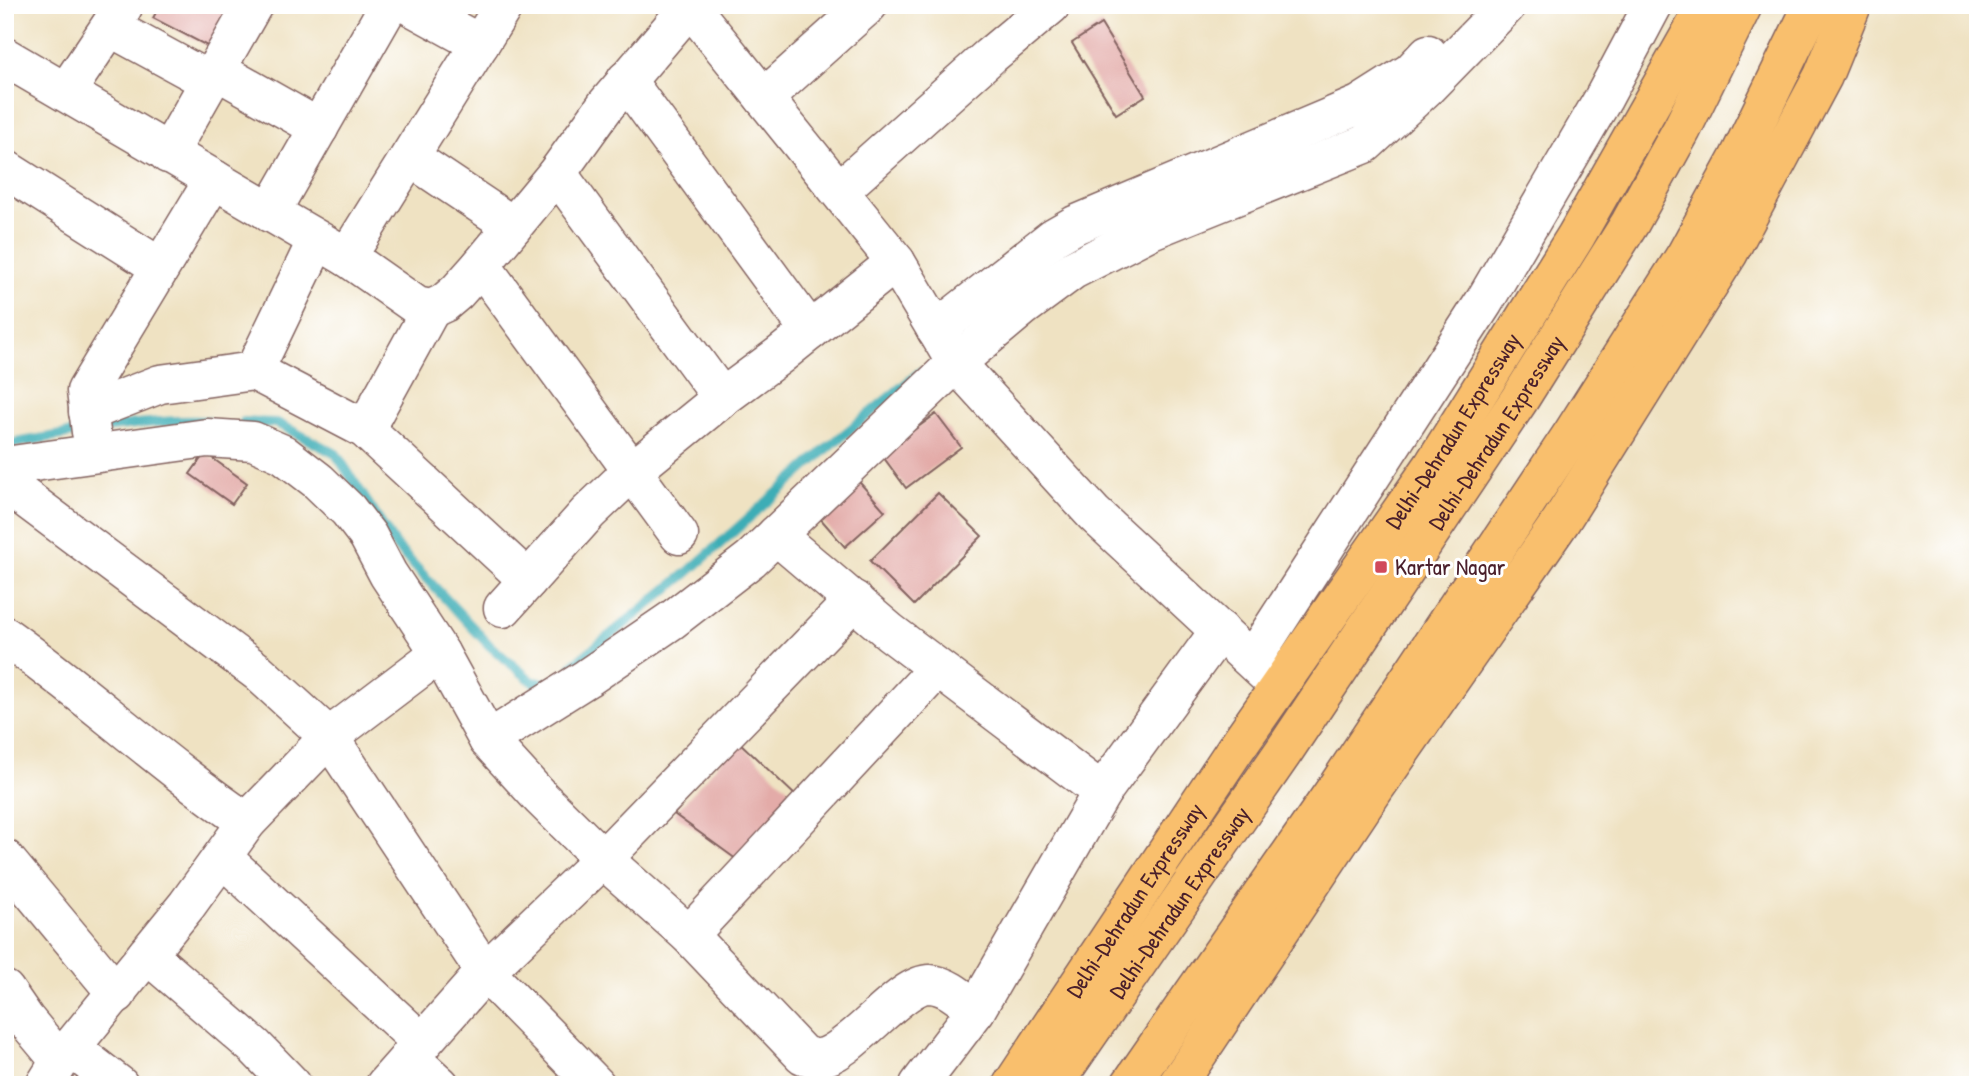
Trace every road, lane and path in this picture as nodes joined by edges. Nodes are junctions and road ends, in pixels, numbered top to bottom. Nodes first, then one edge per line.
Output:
1 (253, 5) edge
2 (389, 5) edge
3 (409, 5) edge
4 (504, 5) edge
5 (869, 5) edge
6 (1051, 5) edge
7 (1476, 5) edge
8 (1507, 5) edge
9 (1653, 5) edge
10 (1707, 5) edge
11 (1743, 5) edge
12 (1813, 5) edge
13 (1852, 5) edge
14 (690, 6) edge
15 (117, 16) edge
16 (480, 44) junction
17 (5, 57) edge
18 (213, 75) junction
19 (626, 80) junction
20 (66, 92) junction
21 (764, 98) junction
22 (319, 128) junction
23 (168, 153) junction
24 (410, 157) junction
25 (5, 169) edge
26 (557, 173) junction
27 (214, 179) junction
28 (840, 190) junction
29 (270, 213) junction
30 (513, 226) junction
31 (332, 249) junction
32 (896, 262) junction
33 (481, 265) junction
34 (160, 267) junction
35 (431, 309) junction
36 (810, 331) junction
37 (947, 348) junction
38 (254, 371) junction
39 (722, 398) junction
40 (365, 429) junction
41 (91, 434) junction
42 (5, 466) edge
43 (631, 472) junction
44 (5, 483) edge
45 (679, 535) dead end
46 (776, 535) junction
47 (528, 580) junction
48 (854, 600) junction
49 (503, 608) dead end
50 (1220, 630) junction
51 (5, 636) edge
52 (440, 653) junction
53 (937, 669) junction
54 (1266, 673) junction
55 (329, 737) junction
56 (488, 740) junction
57 (1101, 792) junction
58 (247, 822) junction
59 (222, 857) junction
60 (5, 859) edge
61 (603, 859) junction
62 (689, 935) junction
63 (147, 954) junction
64 (485, 972) junction
65 (5, 990) edge
66 (117, 994) junction
67 (976, 1010) junction
68 (405, 1062) edge
69 (58, 1065) edge
70 (120, 1085) edge
71 (292, 1085) edge
72 (440, 1085) edge
73 (596, 1085) edge
74 (919, 1085) edge
75 (1012, 1085) edge
76 (1053, 1085) edge
77 (1130, 1085) edge
78 (1177, 1085) edge

1 - 18 street
2 - 22 street
3 - 16 street
4 - 16 street
5 - 21 street
6 - 28 street
7 - 37 street
8 - 37 street
9 - 54 street
10 - 54 highway, Delhi–Dehradun Expressway
11 - 76 highway, Delhi-Dehradun Expressway
12 - 77 highway
13 - 78 highway
14 - 19 street
14 - 21 street
15 - 18 street
15 - 20 street
16 - 24 street
17 - 20 street
18 - 22 street
18 - 23 street
19 - 26 street
19 - 36 street
20 - 23 street
21 - 28 street
22 - 29 street
23 - 27 street
24 - 30 street
24 - 31 street
25 - 34 street
26 - 30 street
26 - 39 street
27 - 29 street
27 - 34 street
28 - 32 street
29 - 31 street
30 - 33 street
31 - 35 street
31 - 38 street
32 - 36 street
32 - 37 street
33 - 35 street
33 - 43 street
34 - 41 street
35 - 40 street
36 - 39 street
37 - 46 street
37 - 50 street
38 - 40 street
38 - 41 street
39 - 43 street
40 - 47 street
41 - 42 street
41 - 52 street
43 - 45 street
43 - 47 street
44 - 55 street
46 - 48 street
46 - 56 street
47 - 49 street
48 - 53 street
48 - 61 street
50 - 54 street
50 - 57 street
51 - 58 street
52 - 55 street
52 - 56 street
53 - 57 street
53 - 62 street
54 - 75 highway, Delhi–Dehradun Expressway
55 - 58 street
55 - 64 street
56 - 61 street
57 - 67 street
58 - 59 street
59 - 63 street
59 - 68 street
60 - 66 street
61 - 62 street
61 - 64 street
62 - 67 street
63 - 66 street
63 - 71 street
64 - 68 street
64 - 73 street
65 - 69 street
66 - 69 street
67 - 74 street
68 - 72 street
69 - 70 street

